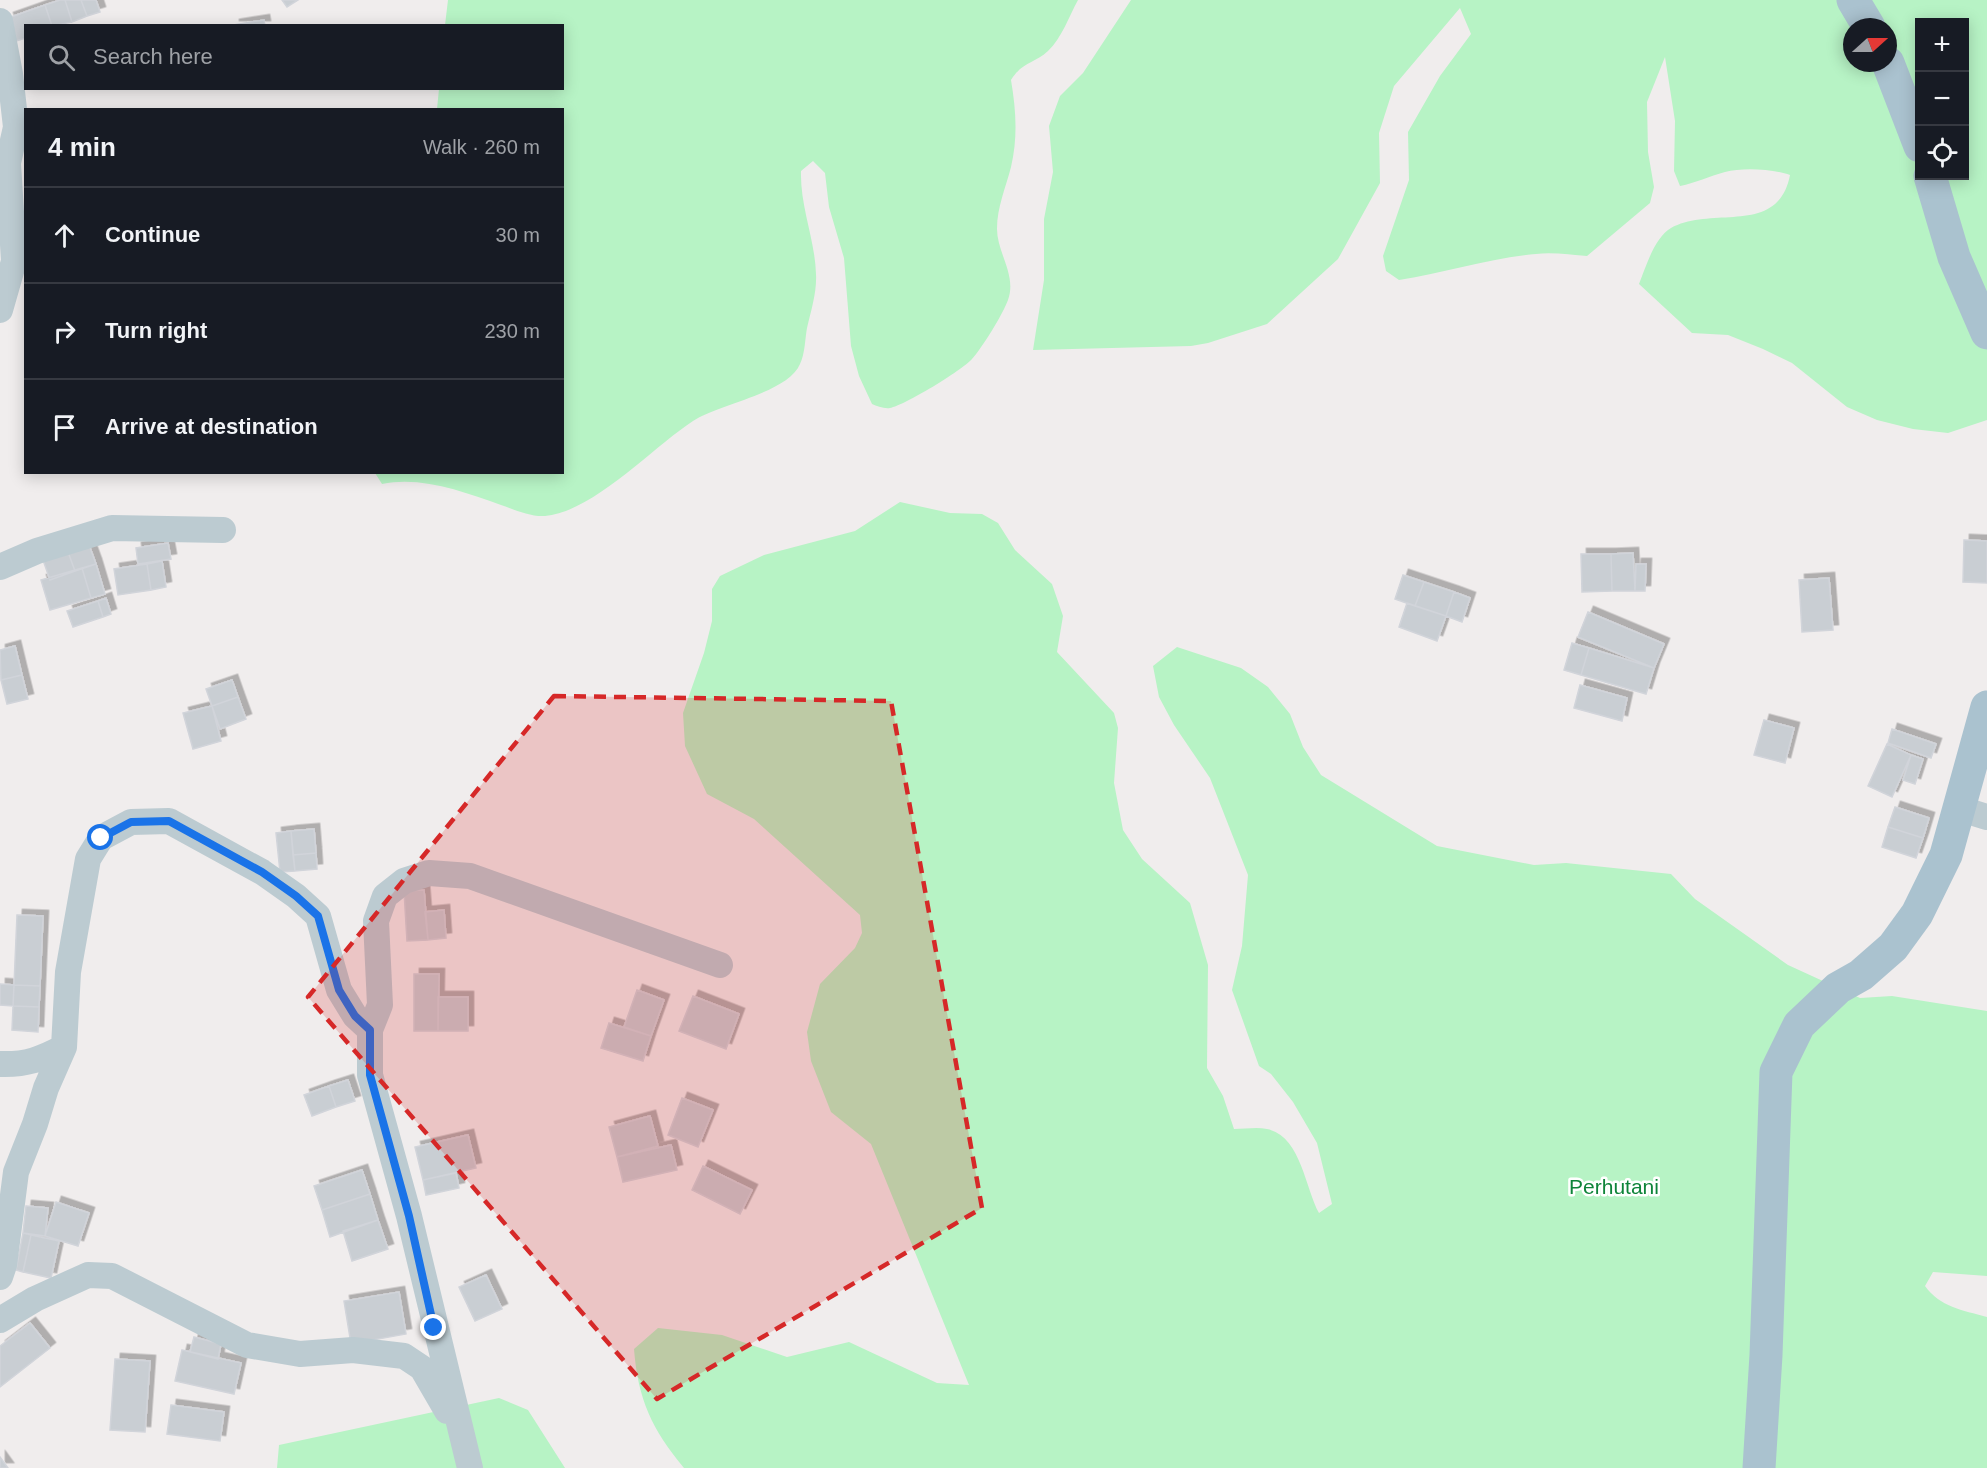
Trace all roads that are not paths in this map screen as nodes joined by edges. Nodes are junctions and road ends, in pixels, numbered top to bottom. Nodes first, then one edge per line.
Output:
1 (1853, 0) edge
2 (1864, 18) edge
3 (0, 21) edge
4 (1891, 72) edge
5 (1915, 133) edge
6 (1931, 180) edge
7 (0, 310) edge
8 (1987, 333) edge
9 (223, 530) dead end
10 (0, 567) edge
11 (1987, 707) edge
12 (1974, 813) edge
13 (720, 965) dead end
14 (370, 1030) junction
15 (64, 1047) junction
16 (0, 1064) edge
17 (0, 1277) edge
18 (0, 1320) edge
19 (468, 1461) edge
20 (1759, 1468) edge

1 - 2 main road
3 - 7 street
4 - 5 main road
6 - 8 main road
9 - 10 street
11 - 12 main road
12 - 20 main road
13 - 14 street
14 - 15 street
14 - 19 street
15 - 16 street
15 - 17 street
18 - 19 street

